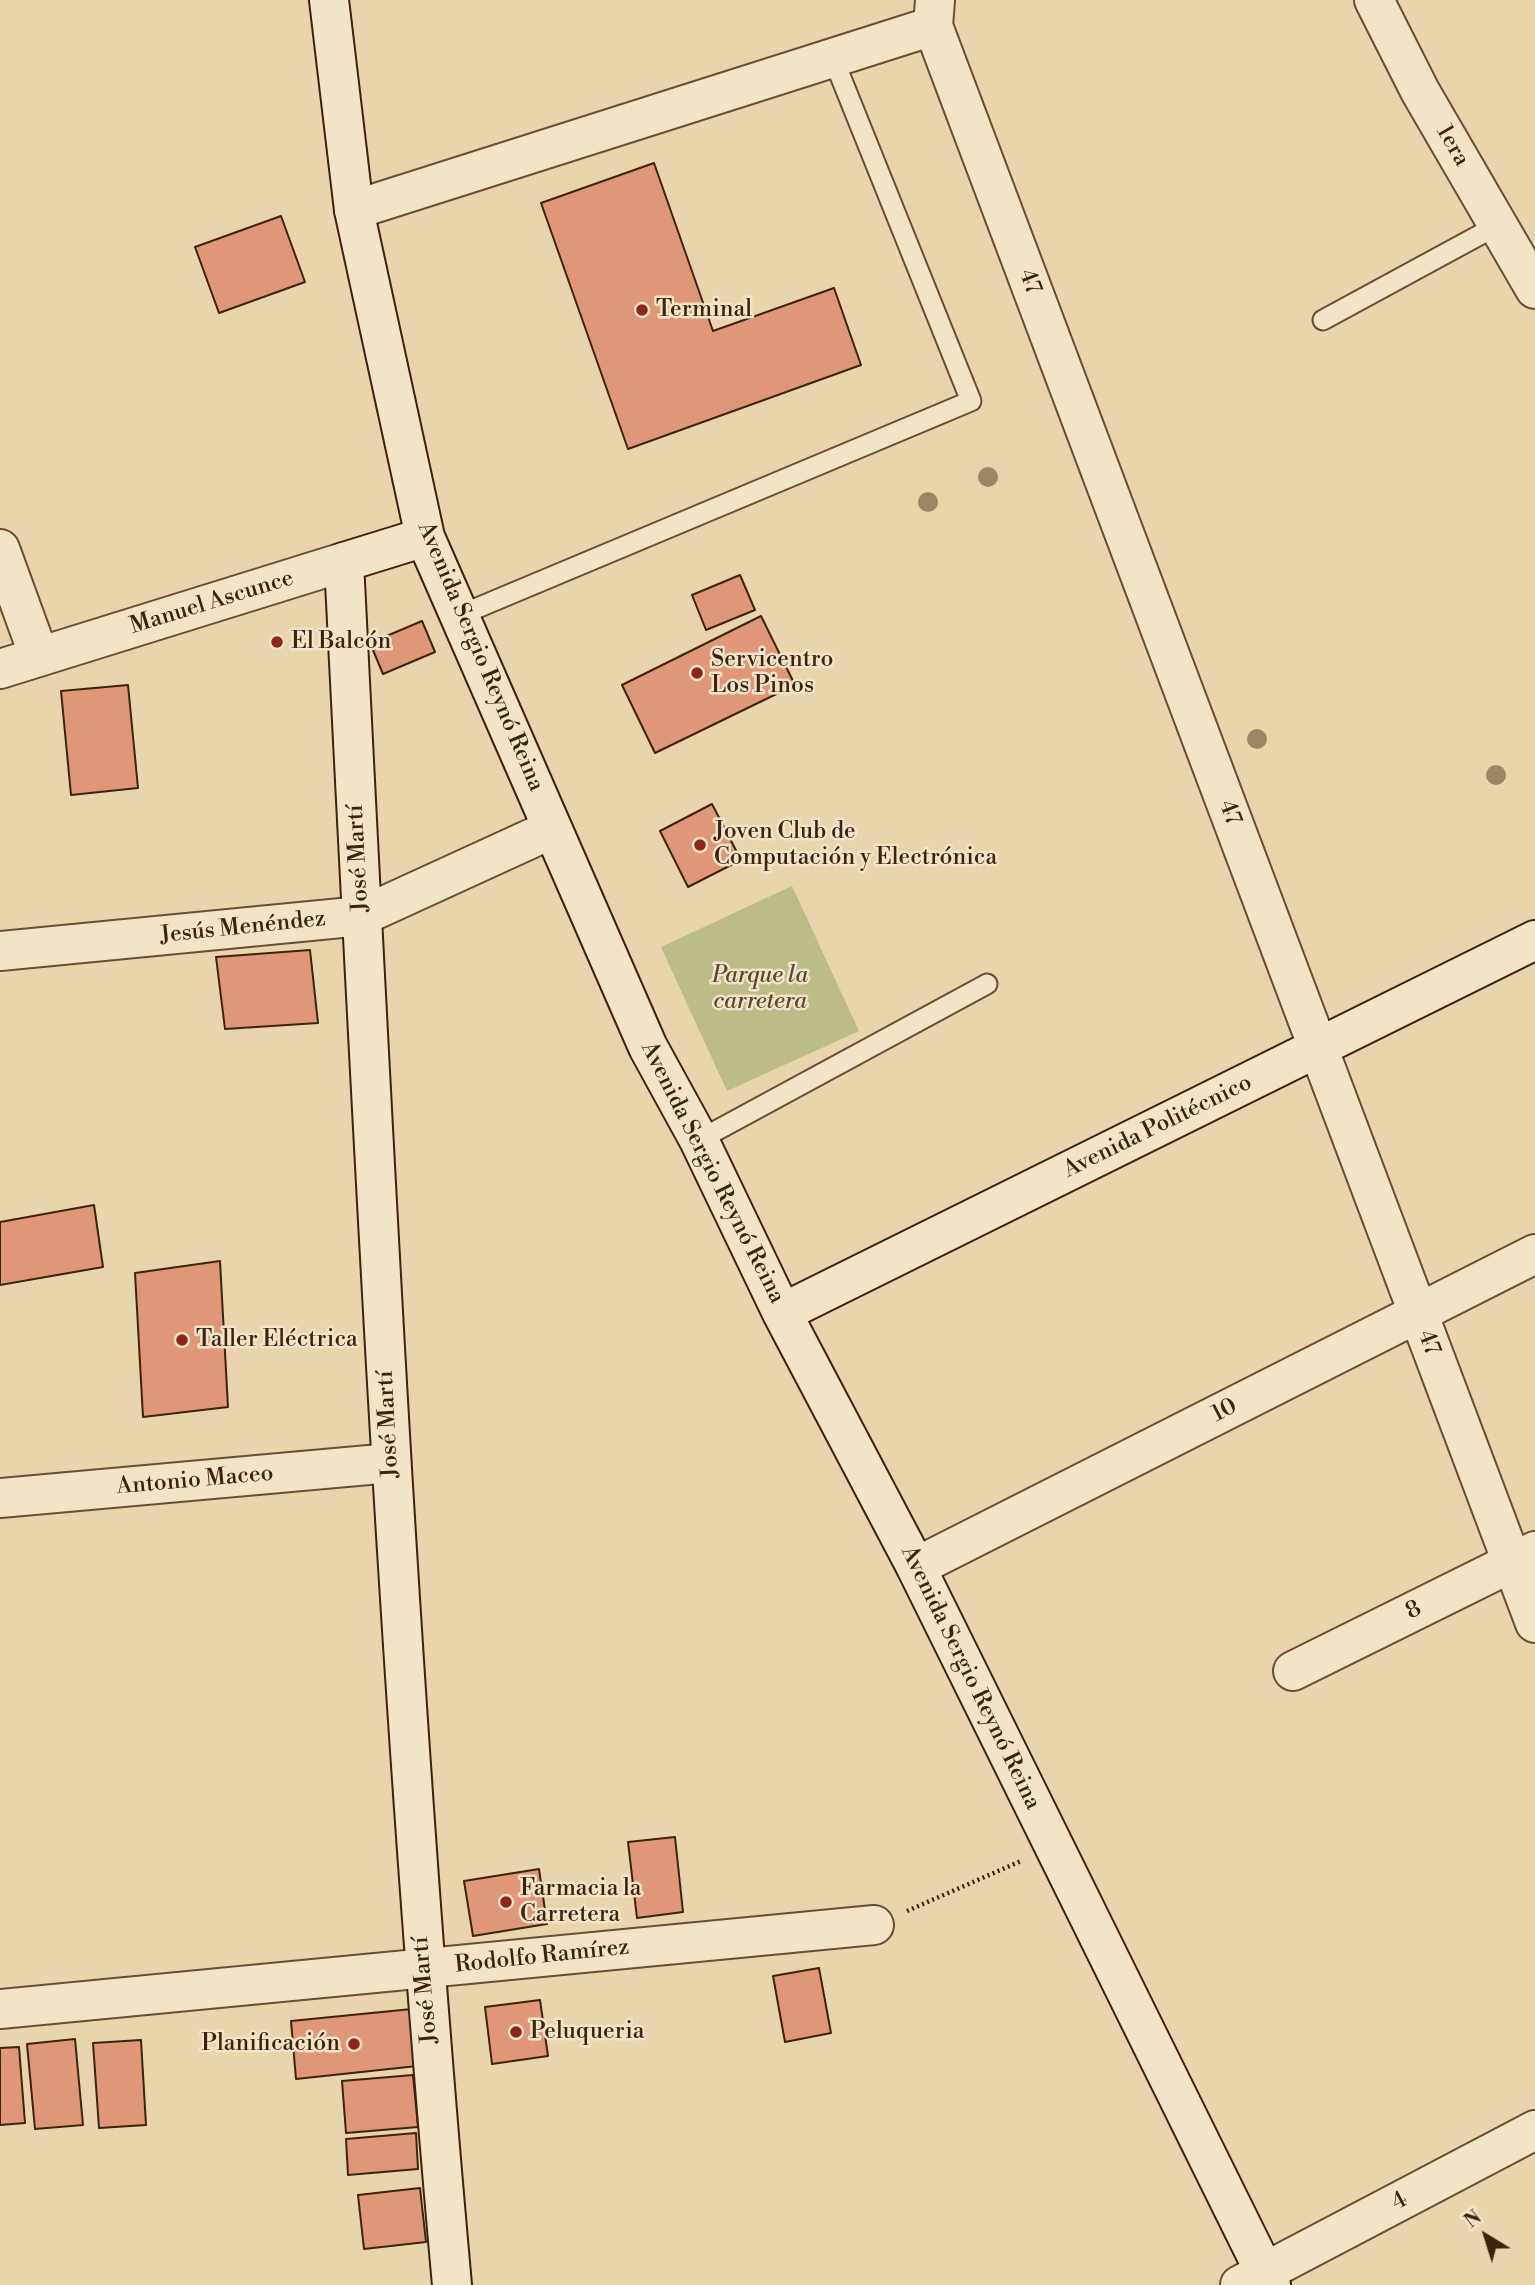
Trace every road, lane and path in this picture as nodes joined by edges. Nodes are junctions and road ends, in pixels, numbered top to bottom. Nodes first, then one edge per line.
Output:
1 (329, 0) edge
2 (1374, 0) edge
3 (934, 13) edge
4 (833, 58) junction
5 (354, 210) junction
6 (1498, 225) junction
7 (1535, 289) edge
8 (1323, 320) dead end
9 (425, 537) junction
10 (0, 550) edge
11 (344, 562) junction
12 (458, 616) junction
13 (39, 656) junction
14 (0, 669) edge
15 (552, 829) junction
16 (362, 916) junction
17 (1535, 940) edge
18 (0, 951) edge
19 (987, 984) dead end
20 (1318, 1048) junction
21 (699, 1140) junction
22 (1535, 1254) edge
23 (782, 1313) junction
24 (1417, 1314) junction
25 (391, 1463) junction
26 (0, 1499) edge
27 (1523, 1557) edge
28 (916, 1567) junction
29 (1535, 1623) edge
30 (1293, 1671) dead end
31 (1054, 1846) junction
32 (874, 1925) joint
33 (423, 1969) junction
34 (0, 2009) edge
35 (1535, 2130) edge
36 (1258, 2281) edge
37 (452, 2285) edge

1 - 5 street, Avenida Sergio Reynó Reina
2 - 6 street, 1era
3 - 4 street
3 - 20 street, 47
4 - 5 street
4 - 12 lane
5 - 9 street, Avenida Sergio Reynó Reina
6 - 7 street, 1era
6 - 8 lane
9 - 11 street, Manuel Ascunce
9 - 12 street, Avenida Sergio Reynó Reina
10 - 13 street
11 - 13 street, Manuel Ascunce
11 - 16 street, José Martí
12 - 15 street, Avenida Sergio Reynó Reina
13 - 14 street, Manuel Ascunce
15 - 16 street, Jesús Menéndez
15 - 21 street, Avenida Sergio Reynó Reina
16 - 18 street, Jesús Menéndez
16 - 25 street, José Martí
17 - 20 street, Avenida Politécnico
19 - 21 lane
20 - 23 street, Avenida Politécnico
20 - 24 street, 47
21 - 23 street, Avenida Sergio Reynó Reina
22 - 24 street, 10
23 - 28 street, Avenida Sergio Reynó Reina
24 - 27 street, 47
24 - 28 street, 10
25 - 26 street, Antonio Maceo
25 - 33 street, José Martí
27 - 29 street, 47
27 - 30 street, 8
28 - 31 street, Avenida Sergio Reynó Reina
31 - 32 path
31 - 36 street, Avenida Sergio Reynó Reina
32 - 33 street, Rodolfo Ramírez
33 - 34 street, Rodolfo Ramírez
33 - 37 street, José Martí
35 - 36 street, 4

